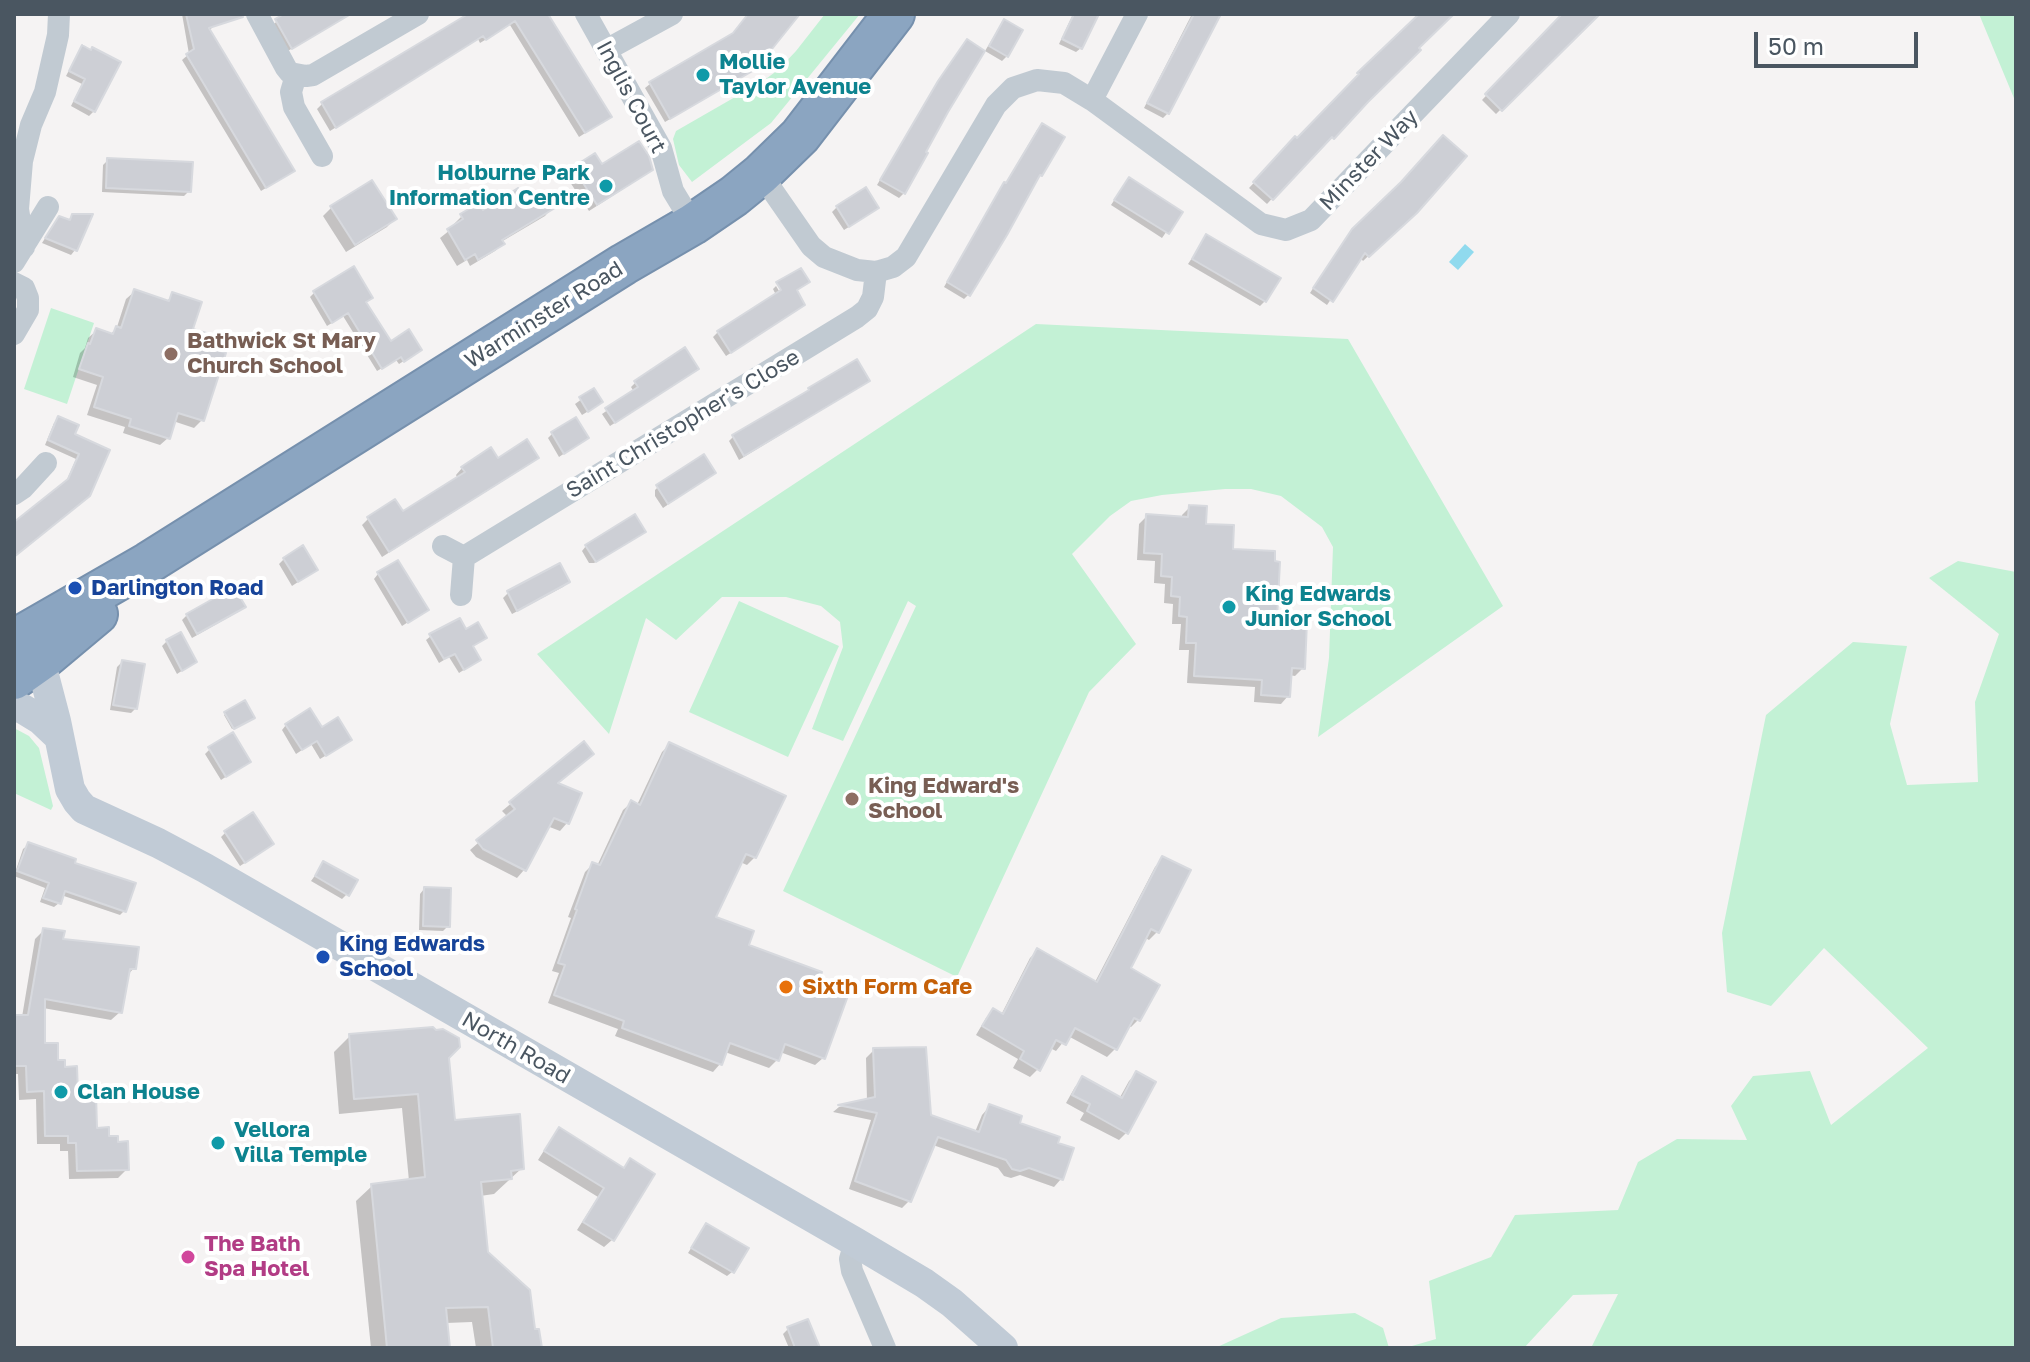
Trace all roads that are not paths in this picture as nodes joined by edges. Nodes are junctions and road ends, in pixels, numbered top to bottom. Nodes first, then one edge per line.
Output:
1 (59, 14) edge
2 (257, 14) edge
3 (418, 14) edge
4 (586, 14) edge
5 (672, 14) edge
6 (894, 14) edge
7 (1137, 14) edge
8 (1509, 14) edge
9 (606, 50) junction
10 (305, 75) junction
11 (1092, 100) junction
12 (322, 156) dead end
13 (761, 174) junction
14 (48, 207) dead end
15 (693, 224) junction
16 (19, 254) edge
17 (876, 272) junction
18 (14, 283) edge
19 (14, 334) edge
20 (46, 463) dead end
21 (14, 494) edge
22 (443, 546) dead end
23 (464, 557) junction
24 (148, 563) junction
25 (461, 595) dead end
26 (35, 655) edge
27 (14, 706) edge
28 (57, 728) junction
29 (855, 1242) junction
30 (885, 1348) edge
31 (1003, 1348) edge

1 - 16 street
2 - 10 street
3 - 10 street
4 - 9 street, Inglis Court
5 - 9 street
6 - 13 highway, Warminster Road
7 - 11 street
8 - 11 street, Minster Way
9 - 15 street, Inglis Court
10 - 12 street
11 - 17 street, Minster Way
13 - 15 highway, Warminster Road
13 - 17 street
14 - 16 street
15 - 24 highway, Warminster Road
17 - 23 street, Saint Christopher's Close
18 - 19 street
20 - 21 street
22 - 23 street
23 - 25 street
24 - 26 highway, Warminster Road
24 - 26 highway, Warminster Road
26 - 28 street, North Road
27 - 28 street
28 - 29 street, North Road
29 - 30 street
29 - 31 street, North Road

